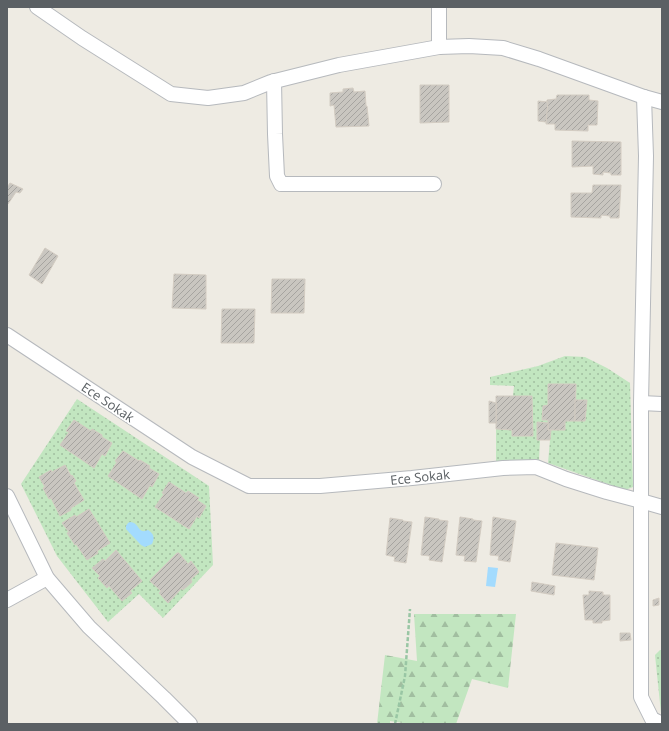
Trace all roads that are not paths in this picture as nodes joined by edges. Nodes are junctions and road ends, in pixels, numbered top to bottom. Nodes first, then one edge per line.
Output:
1 (37, 7) edge
2 (439, 7) edge
3 (439, 47) junction
4 (274, 81) junction
5 (644, 97) junction
6 (662, 102) edge
7 (434, 184) dead end
8 (7, 335) edge
9 (641, 403) junction
10 (662, 404) edge
11 (7, 496) edge
12 (641, 501) junction
13 (662, 507) edge
14 (47, 578) junction
15 (7, 600) edge
16 (190, 724) edge
17 (662, 724) edge

1 - 4 street
2 - 3 street
3 - 4 street
3 - 5 street
4 - 7 street
5 - 6 street
5 - 9 street
8 - 12 street, Ece Sokak
9 - 10 street
9 - 12 street
11 - 14 street
12 - 13 street, Ece Sokak
12 - 17 street
14 - 15 street
14 - 16 street

